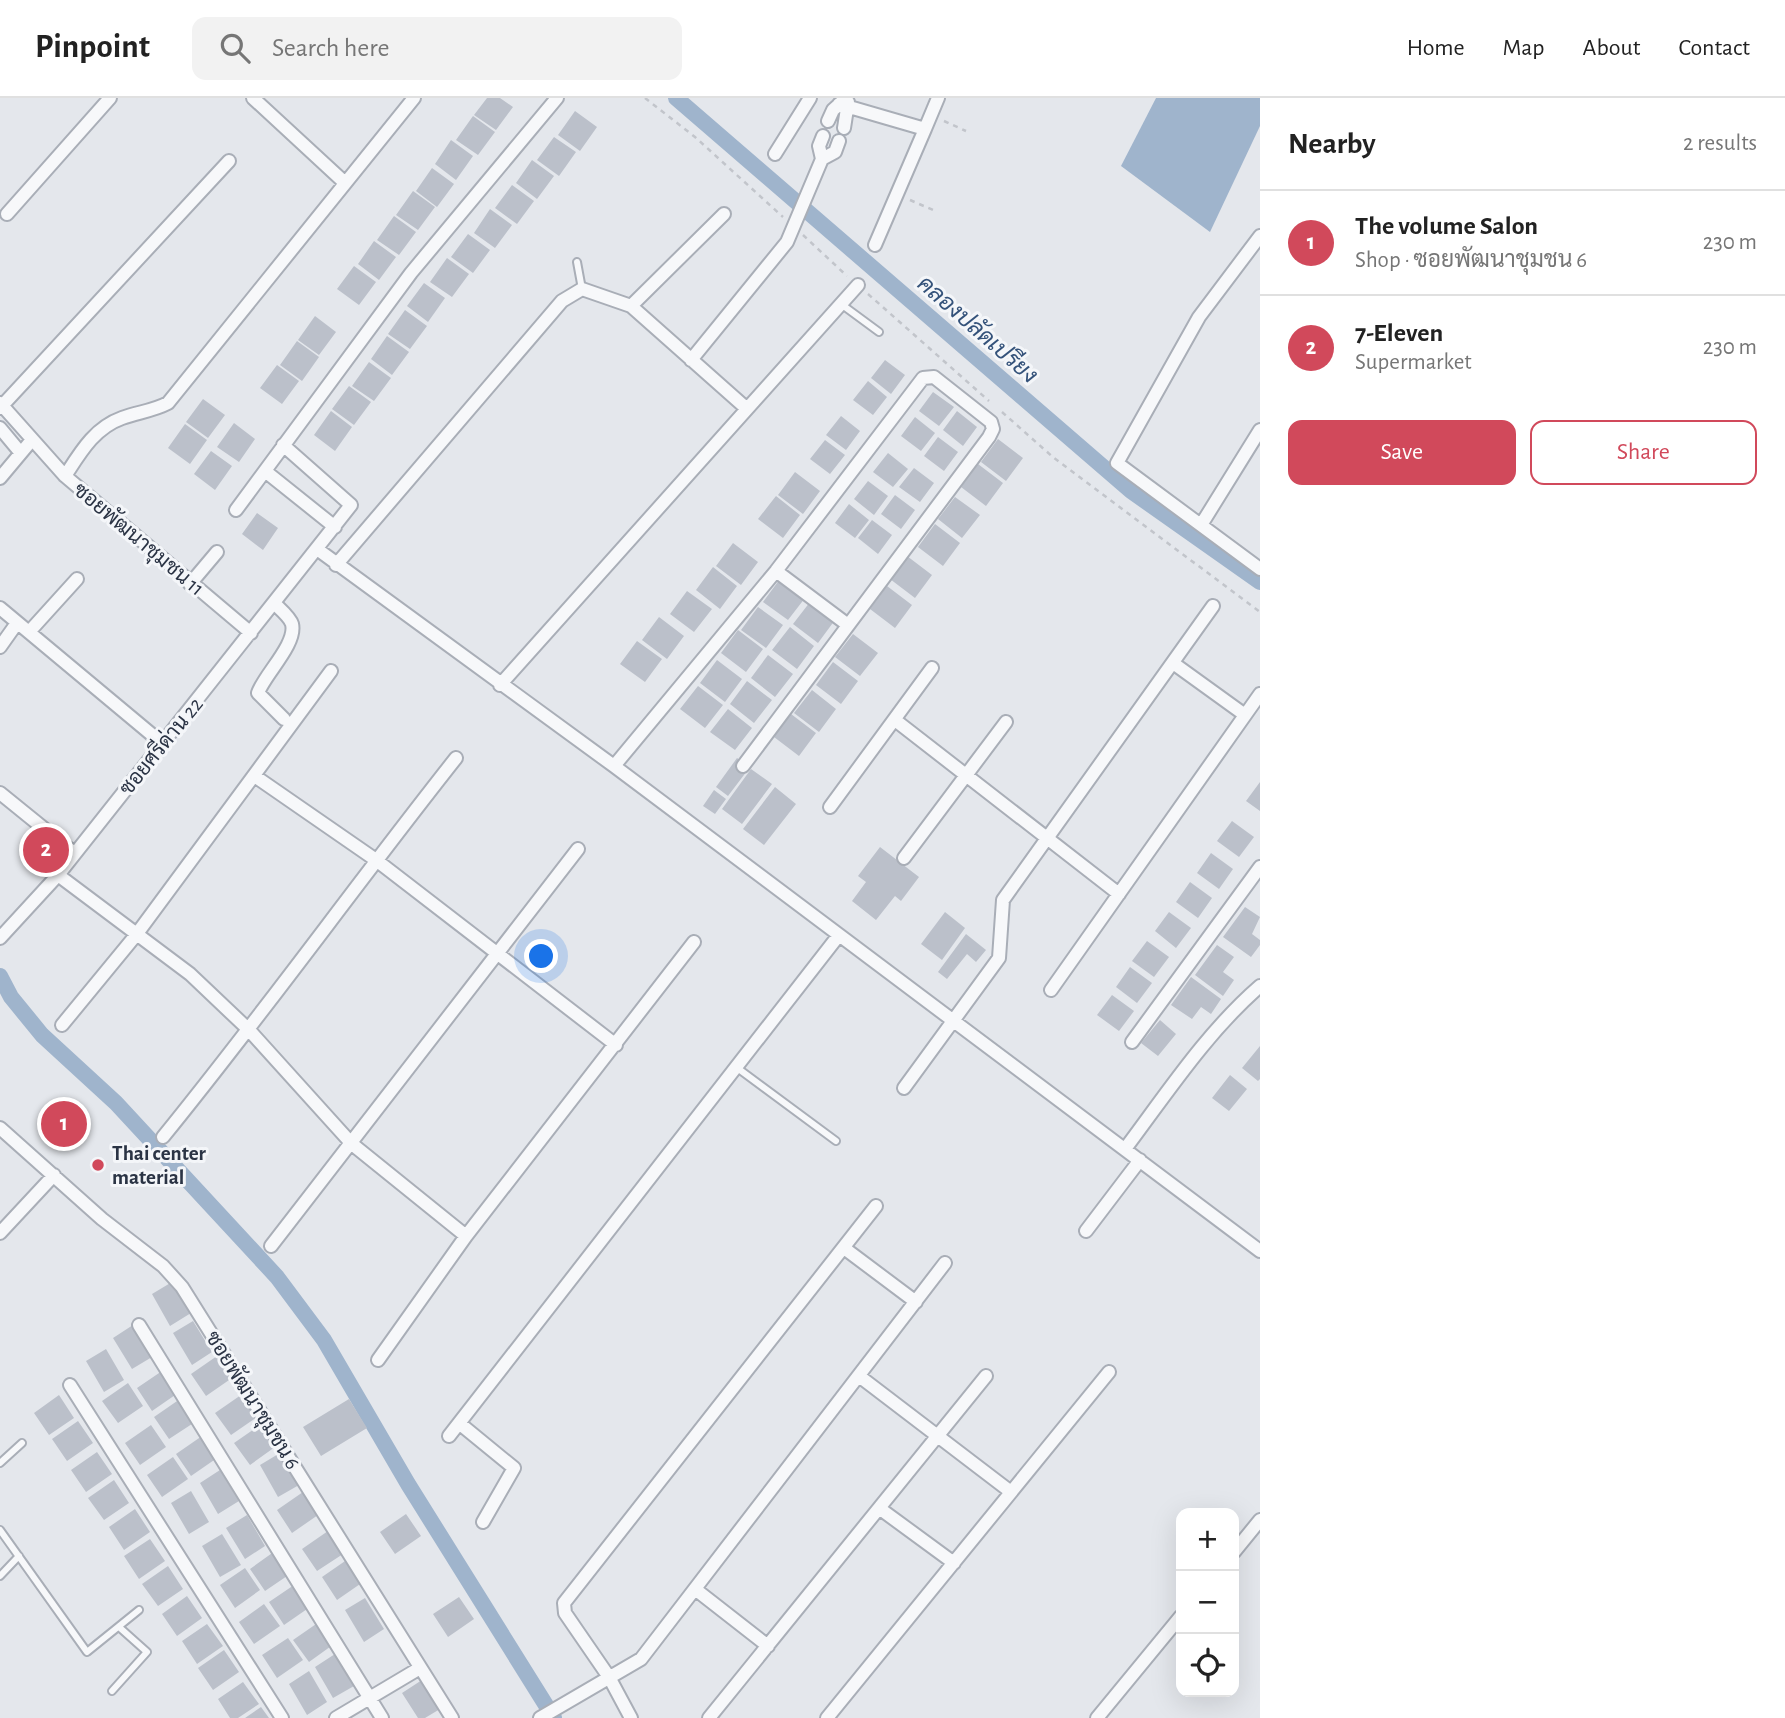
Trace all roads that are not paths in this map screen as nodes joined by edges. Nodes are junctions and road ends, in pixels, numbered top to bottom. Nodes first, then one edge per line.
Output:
1 (110, 98) edge
2 (414, 98) edge
3 (557, 98) edge
4 (810, 98) edge
5 (938, 98) edge
6 (262, 101) edge
7 (846, 102) edge
8 (828, 121) dead end
9 (844, 128) dead end
10 (925, 129) junction
11 (823, 136) dead end
12 (839, 141) dead end
13 (775, 154) dead end
14 (822, 159) junction
15 (229, 161) dead end
16 (344, 182) junction
17 (6, 214) dead end
18 (724, 214) dead end
19 (1260, 236) edge
20 (875, 245) dead end
21 (577, 262) dead end
22 (858, 285) road end
23 (582, 289) junction
24 (841, 304) junction
25 (631, 306) junction
26 (879, 332) dead end
27 (691, 360) junction
28 (1, 405) edge
29 (746, 408) junction
30 (0, 428) edge
31 (1260, 430) edge
32 (31, 441) junction
33 (283, 446) junction
34 (20, 453) junction
35 (265, 471) junction
36 (65, 476) junction
37 (0, 478) edge
38 (236, 510) dead end
39 (1201, 525) junction
40 (335, 527) junction
41 (317, 549) junction
42 (217, 552) dead end
43 (336, 565) junction
44 (1260, 569) edge
45 (776, 571) junction
46 (77, 579) dead end
47 (190, 584) junction
48 (274, 603) junction
49 (1213, 606) dead end
50 (0, 608) edge
51 (18, 623) junction
52 (848, 625) junction
53 (29, 632) junction
54 (251, 633) junction
55 (0, 647) edge
56 (1173, 663) junction
57 (932, 668) dead end
58 (331, 671) dead end
59 (499, 685) junction
60 (1260, 694) edge
61 (1245, 715) junction
62 (284, 719) dead end
63 (895, 720) junction
64 (1006, 722) dead end
65 (163, 744) junction
66 (456, 758) dead end
67 (614, 766) junction
68 (743, 766) dead end
69 (256, 777) junction
70 (966, 777) junction
71 (0, 793) edge
72 (830, 807) dead end
73 (1046, 839) junction
74 (578, 849) dead end
75 (74, 853) junction
76 (904, 858) dead end
77 (376, 860) junction
78 (1260, 867) edge
79 (58, 875) junction
80 (1119, 894) junction
81 (135, 935) junction
82 (839, 935) junction
83 (0, 938) edge
84 (694, 942) dead end
85 (497, 953) junction
86 (1260, 986) edge
87 (1051, 990) dead end
88 (956, 1021) junction
89 (62, 1025) dead end
90 (249, 1030) junction
91 (1132, 1042) dead end
92 (616, 1045) junction
93 (736, 1068) junction
94 (904, 1088) dead end
95 (2, 1132) edge
96 (163, 1137) dead end
97 (836, 1141) dead end
98 (352, 1144) junction
99 (1125, 1149) junction
100 (1140, 1160) junction
101 (54, 1175) junction
102 (876, 1206) dead end
103 (1086, 1231) dead end
104 (0, 1233) edge
105 (466, 1236) junction
106 (271, 1246) dead end
107 (844, 1248) junction
108 (1260, 1251) edge
109 (946, 1263) dead end
110 (916, 1301) junction
111 (139, 1325) dead end
112 (378, 1360) dead end
113 (1109, 1372) dead end
114 (859, 1376) junction
115 (986, 1376) dead end
116 (70, 1385) dead end
117 (459, 1423) junction
118 (449, 1436) dead end
119 (938, 1436) junction
120 (22, 1443) dead end
121 (0, 1463) edge
122 (1011, 1492) junction
123 (879, 1508) junction
124 (1260, 1520) edge
125 (483, 1521) dead end
126 (0, 1530) edge
127 (1239, 1546) edge
128 (19, 1556) junction
129 (954, 1563) junction
130 (0, 1576) edge
131 (695, 1589) junction
132 (139, 1611) dead end
133 (1176, 1622) edge
134 (119, 1627) junction
135 (768, 1646) junction
136 (420, 1668) junction
137 (609, 1677) junction
138 (112, 1691) dead end
139 (369, 1697) junction
140 (282, 1718) edge
141 (336, 1718) edge
142 (382, 1718) edge
143 (452, 1718) edge
144 (540, 1718) edge
145 (631, 1718) edge
146 (709, 1718) edge
147 (827, 1718) edge
148 (1097, 1718) edge

1 - 17 street
2 - 16 street
3 - 33 street
4 - 13 street
5 - 10 street
6 - 16 street
7 - 8 street
7 - 9 street
7 - 10 street
10 - 20 street
11 - 14 street
12 - 14 street
14 - 27 street
15 - 28 street
16 - 36 street
18 - 25 street
19 - 39 street
21 - 23 lane
22 - 24 street
23 - 25 street
23 - 43 street
24 - 26 lane
24 - 29 street
25 - 27 street
27 - 29 street
28 - 32 street, ซอยพัฒนาชุมชน 11
29 - 59 street
30 - 34 street
31 - 39 street
32 - 34 street
32 - 36 street, ซอยพัฒนาชุมชน 11
33 - 35 street
33 - 40 street, ซอยศรีด่าน 22
34 - 37 street
35 - 38 street
35 - 40 street
36 - 47 street, ซอยพัฒนาชุมชน 11
39 - 44 street
40 - 41 street, ซอยศรีด่าน 22
41 - 43 street
41 - 48 street, ซอยศรีด่าน 22
42 - 47 street
43 - 59 street
45 - 52 street
45 - 52 street
45 - 67 street
46 - 53 street
47 - 54 street, ซอยพัฒนาชุมชน 11
48 - 54 street, ซอยศรีด่าน 22
48 - 62 street
49 - 56 street
50 - 51 street
51 - 53 street
51 - 55 street
52 - 68 street
53 - 65 street
54 - 65 street, ซอยศรีด่าน 22
56 - 61 street
56 - 73 street
57 - 63 street
58 - 69 street
59 - 67 street
60 - 61 street
61 - 80 street
63 - 70 street
63 - 72 street
64 - 70 street
65 - 75 street, ซอยศรีด่าน 22
66 - 77 street
67 - 82 street
69 - 77 street
69 - 81 street
70 - 73 street
70 - 76 street
71 - 75 street
73 - 80 street
73 - 88 street
74 - 85 street
75 - 79 street, ซอยศรีด่าน 22
77 - 85 street
77 - 90 street
78 - 91 street
79 - 81 street
79 - 83 street, ซอยศรีด่าน 22
80 - 87 street
81 - 89 street
81 - 90 street
82 - 88 street
82 - 93 street
84 - 92 street
85 - 92 street
85 - 98 street
86 - 99 street
88 - 94 street
88 - 99 street
90 - 96 street
90 - 98 street
92 - 105 street
93 - 97 lane
93 - 117 street
95 - 101 street, ซอยพัฒนาชุมชน 6
98 - 105 street
98 - 106 street
99 - 100 street
100 - 103 street
100 - 108 street
101 - 104 street
101 - 136 street, ซอยพัฒนาชุมชน 6
102 - 107 street
105 - 112 street
107 - 110 street
107 - 137 street
109 - 110 street
110 - 114 street
111 - 139 street
113 - 122 street
114 - 119 street
114 - 131 street
115 - 119 street
116 - 140 street
117 - 118 street
117 - 125 street
119 - 122 street
119 - 123 street
120 - 121 lane
122 - 129 street
123 - 129 street
123 - 135 street
124 - 127 street
126 - 128 lane
128 - 130 lane
128 - 134 lane
129 - 147 street
131 - 135 street
131 - 137 street
132 - 134 lane
133 - 148 street
134 - 138 lane
135 - 146 street
136 - 139 street
136 - 143 street, ซอยพัฒนาชุมชน 6
137 - 144 street
137 - 145 street
139 - 141 street
139 - 142 street

